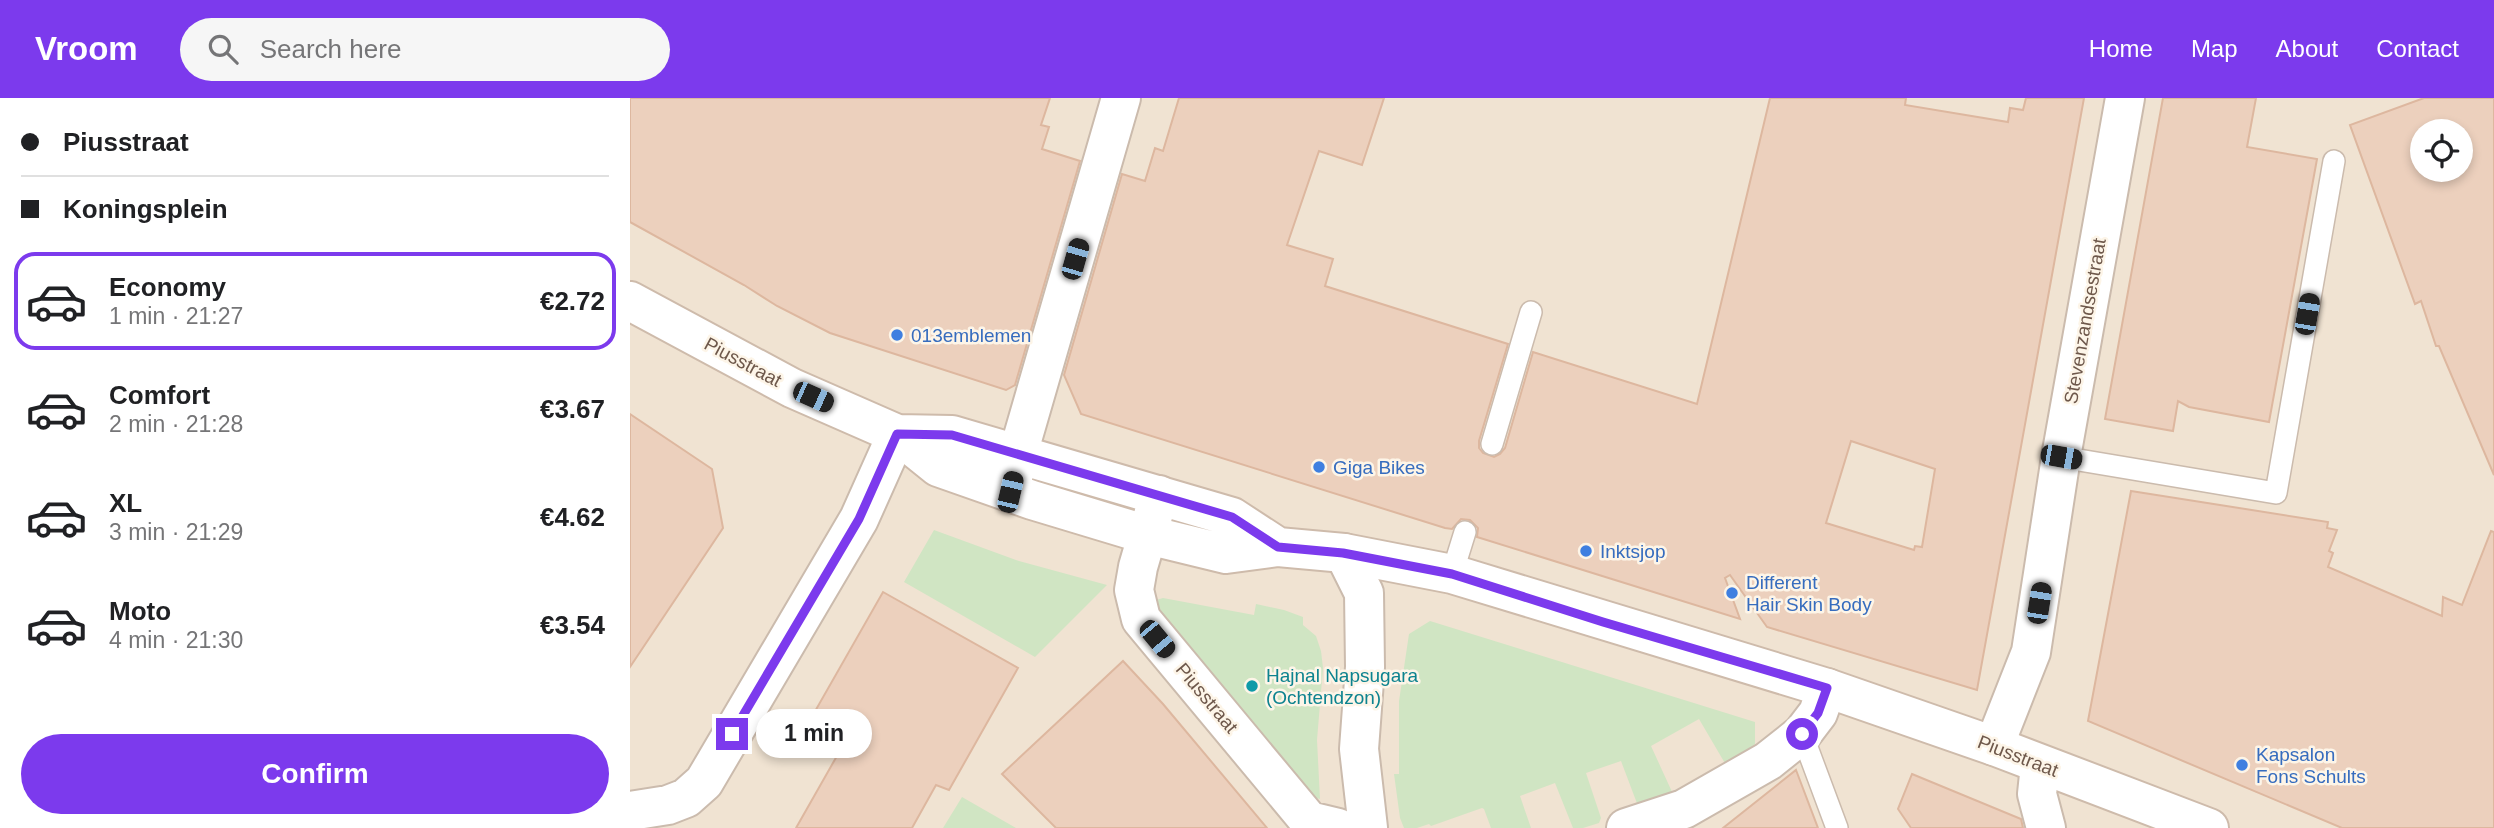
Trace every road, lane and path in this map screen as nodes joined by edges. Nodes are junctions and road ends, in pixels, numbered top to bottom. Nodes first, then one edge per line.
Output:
1 (1121, 98) edge
2 (2125, 98) edge
3 (2334, 161) dead end
4 (630, 301) edge
5 (1531, 312) dead end
6 (897, 434) junction
7 (1492, 444) dead end
8 (1018, 454) junction
9 (2061, 457) junction
10 (1010, 492) junction
11 (1160, 495) junction
12 (1465, 532) dead end
13 (1148, 536) junction
14 (1278, 547) junction
15 (1343, 553) junction
16 (1452, 574) junction
17 (1827, 688) junction
18 (1802, 734) junction
19 (1994, 746) junction
20 (2040, 765) junction
21 (630, 811) edge
22 (1338, 828) edge
23 (1368, 828) edge
24 (1626, 828) edge
25 (1837, 828) edge
26 (2046, 828) edge
27 (2209, 828) edge

1 - 8 street
2 - 9 street, Stevenzandsestraat
3 - 9 lane
4 - 6 street, Piusstraat
5 - 7 lane
6 - 8 street, Piusstraat
6 - 10 street, Piusstraat
6 - 21 street
8 - 10 street
8 - 11 street, Piusstraat
9 - 19 street, Stevenzandsestraat
10 - 13 street, Piusstraat
11 - 13 street, Piusstraat
11 - 14 street, Piusstraat
12 - 16 lane
13 - 14 street, Piusstraat
13 - 22 street, Piusstraat
14 - 15 street, Piusstraat
15 - 16 street, Piusstraat
15 - 23 street
16 - 17 street, Piusstraat
17 - 18 street
17 - 19 street, Piusstraat
18 - 24 street
18 - 25 lane
19 - 20 street, Piusstraat
20 - 26 street
20 - 27 street, Piusstraat

